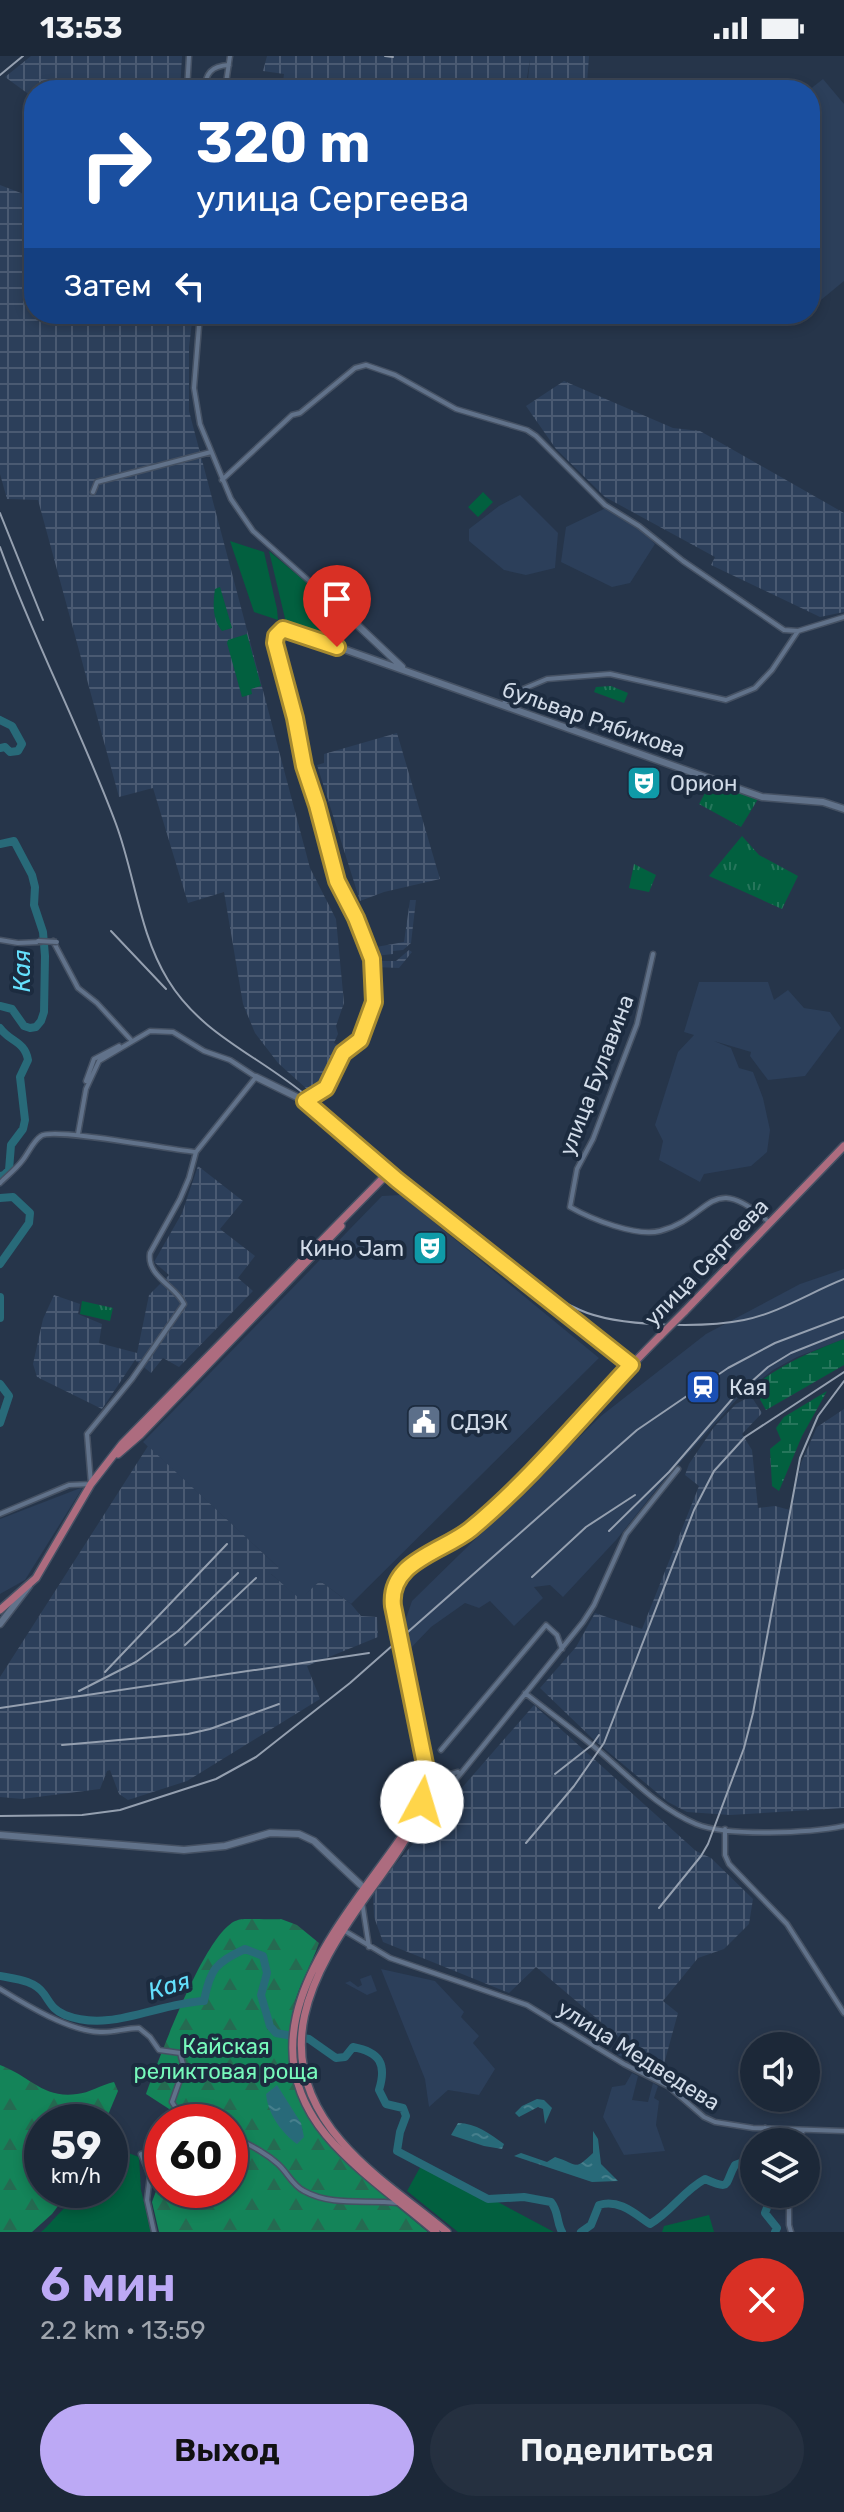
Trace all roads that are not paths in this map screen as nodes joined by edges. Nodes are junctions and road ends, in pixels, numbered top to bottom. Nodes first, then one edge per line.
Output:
1 (189, 56) edge
2 (230, 56) edge
3 (229, 65) junction
4 (188, 80) edge
5 (207, 80) edge
6 (227, 80) edge
7 (199, 324) edge
8 (211, 452) junction
9 (222, 480) junction
10 (93, 492) dead end
11 (334, 603) junction
12 (844, 617) edge
13 (798, 631) junction
14 (335, 646) junction
15 (404, 670) junction
16 (501, 705) junction
17 (844, 809) edge
18 (0, 940) edge
19 (653, 954) dead end
20 (132, 1041) junction
21 (256, 1077) junction
22 (305, 1101) junction
23 (78, 1134) junction
24 (844, 1149) edge
25 (196, 1152) junction
26 (388, 1173) junction
27 (0, 1183) edge
28 (352, 1211) junction
29 (770, 1223) junction
30 (631, 1365) junction
31 (114, 1457) junction
32 (678, 1469) dead end
33 (91, 1484) junction
34 (0, 1514) edge
35 (31, 1584) junction
36 (0, 1610) edge
37 (0, 1624) edge
38 (562, 1649) junction
39 (525, 1693) junction
40 (441, 1750) dead end
41 (427, 1770) junction
42 (461, 1771) junction
43 (429, 1811) junction
44 (415, 1817) junction
45 (844, 1826) edge
46 (725, 1829) junction
47 (0, 1835) edge
48 (404, 1843) junction
49 (367, 1890) junction
50 (362, 1902) junction
51 (341, 1929) junction
52 (369, 1947) junction
53 (0, 1989) edge
54 (844, 2013) edge
55 (297, 2051) junction
56 (173, 2104) edge
57 (765, 2128) edge
58 (820, 2130) edge
59 (844, 2131) edge
60 (248, 2143) edge
61 (141, 2154) dead end
62 (403, 2204) junction
63 (789, 2208) edge
64 (154, 2232) edge
65 (436, 2232) edge
66 (447, 2232) edge
67 (791, 2232) edge

1 - 4 street
2 - 3 street
3 - 5 street
3 - 6 street
7 - 8 street
8 - 9 street
8 - 10 street
9 - 11 street
9 - 13 street
11 - 14 street
11 - 15 street
12 - 13 street
13 - 16 street
14 - 15 street, бульвар Рябикова
14 - 22 street, бульвар Рябикова
15 - 16 street, бульвар Рябикова
16 - 17 street, бульвар Рябикова
18 - 20 street, bridge
19 - 29 street, улица Булавина
20 - 21 street
20 - 23 street
21 - 22 street
21 - 25 street
22 - 26 street
23 - 25 street
23 - 27 street
24 - 29 main road, улица Сергеева
25 - 33 street
26 - 28 main road
26 - 30 main road
28 - 31 main road
28 - 31 main road
29 - 30 main road, улица Сергеева, bridge
30 - 41 main road, улица Сергеева, bridge
31 - 33 main road
32 - 38 street
33 - 34 street
33 - 35 main road
35 - 36 main road
35 - 37 street
38 - 39 street
38 - 40 street
39 - 42 street
39 - 46 street
41 - 42 street
41 - 44 main road, улица Сергеева
42 - 43 street
43 - 44 street
43 - 48 street
44 - 48 main road
44 - 49 main road
45 - 46 street
46 - 54 street
47 - 49 street
48 - 49 main road
49 - 50 main road
49 - 51 main road
50 - 51 main road
50 - 52 street
51 - 52 street, улица Медведева
51 - 55 main road
52 - 57 street, улица Медведева
53 - 56 street
55 - 62 main road
55 - 66 main road
58 - 59 street, улица Медведева
60 - 62 street
61 - 64 street
62 - 65 main road
63 - 67 street

